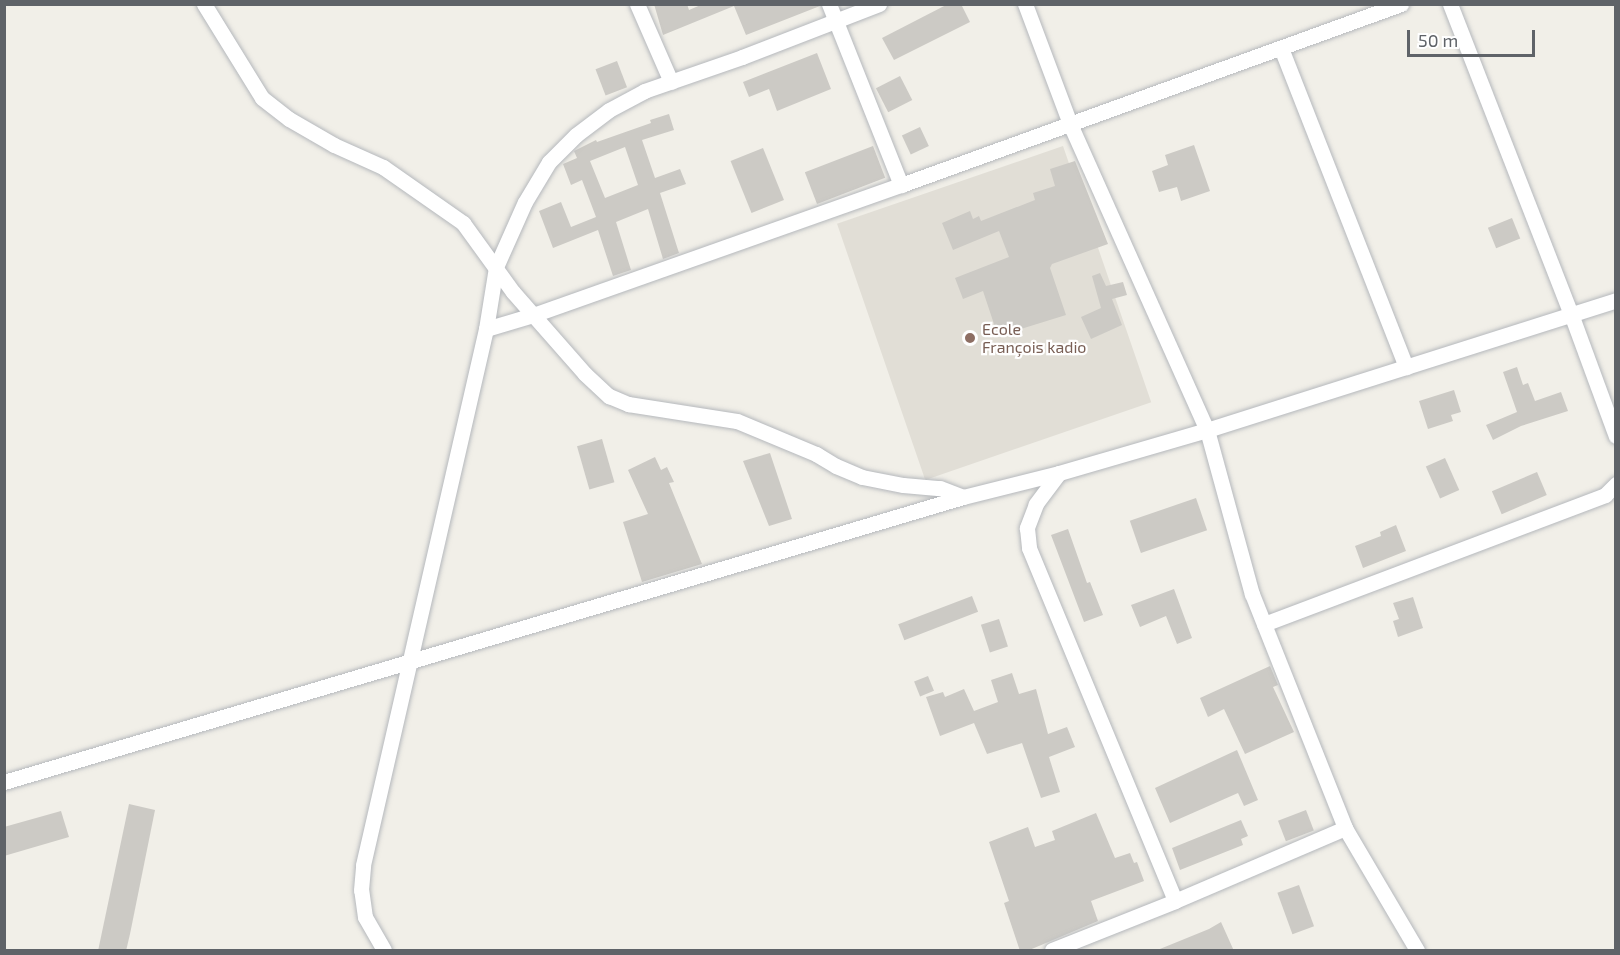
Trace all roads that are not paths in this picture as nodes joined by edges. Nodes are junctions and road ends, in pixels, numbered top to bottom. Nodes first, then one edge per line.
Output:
1 (204, 4) edge
2 (637, 4) edge
3 (829, 4) edge
4 (879, 4) edge
5 (1025, 4) edge
6 (1401, 4) edge
7 (1450, 4) edge
8 (836, 21) junction
9 (1281, 48) junction
10 (671, 82) junction
11 (1070, 124) junction
12 (901, 185) junction
13 (496, 267) junction
14 (1616, 300) edge
15 (1571, 314) junction
16 (533, 315) junction
17 (486, 329) junction
18 (1406, 366) junction
19 (1207, 430) junction
20 (1616, 436) edge
21 (1059, 473) junction
22 (1616, 484) edge
23 (963, 497) junction
24 (1264, 624) junction
25 (408, 663) junction
26 (4, 782) edge
27 (1346, 828) junction
28 (1175, 901) junction
29 (384, 951) edge
30 (1052, 951) edge
31 (1417, 951) edge

1 - 13 street
2 - 10 street
3 - 8 street
4 - 8 street
5 - 11 street
6 - 9 street
7 - 15 street
8 - 10 street
8 - 12 street
9 - 11 street
9 - 18 street
10 - 13 street
11 - 12 street
11 - 19 street
12 - 16 street
13 - 16 street
13 - 17 street
14 - 15 street
15 - 18 street
15 - 20 street
16 - 17 street
16 - 23 street
17 - 25 street
18 - 19 street
19 - 21 street
19 - 24 street
21 - 23 street
21 - 28 street
22 - 24 street
23 - 25 street
24 - 27 street
25 - 26 street
25 - 29 street
27 - 28 street
27 - 31 street
28 - 30 street

